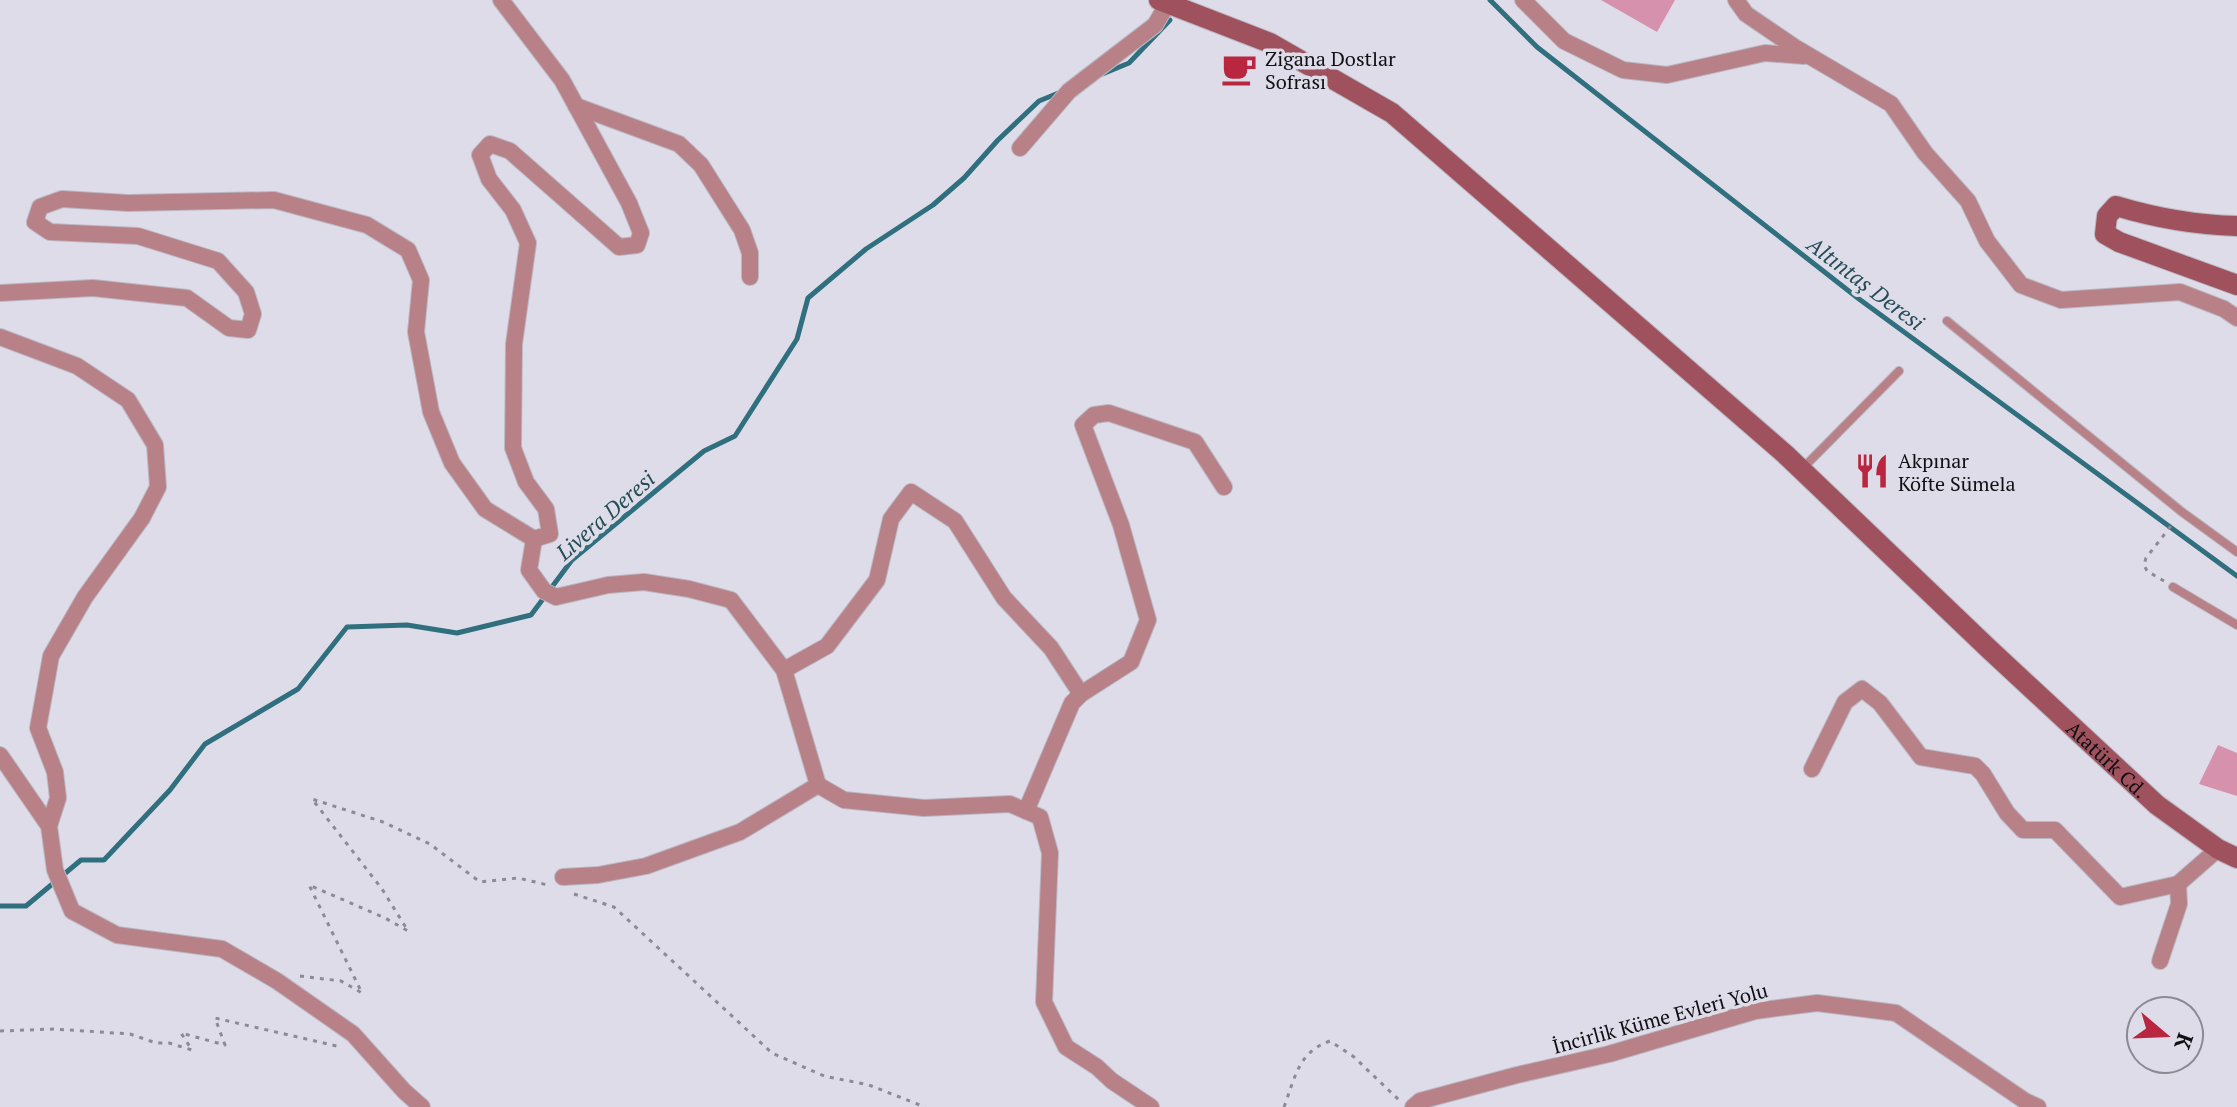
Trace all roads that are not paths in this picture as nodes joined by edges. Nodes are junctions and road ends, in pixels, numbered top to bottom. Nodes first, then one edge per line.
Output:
1 (501, 0) edge
2 (1523, 0) edge
3 (1736, 0) edge
4 (1164, 2) edge
5 (1810, 56) junction
6 (576, 106) junction
7 (1020, 148) dead end
8 (2237, 226) edge
9 (750, 277) dead end
10 (2237, 285) edge
11 (0, 293) edge
12 (2237, 318) edge
13 (1947, 321) dead end
14 (0, 337) edge
15 (1899, 371) dead end
16 (1801, 470) junction
17 (1224, 487) dead end
18 (534, 539) junction
19 (2237, 552) edge
20 (2173, 587) road end
21 (2237, 625) edge
22 (784, 670) junction
23 (1081, 694) junction
24 (0, 755) edge
25 (1812, 769) dead end
26 (818, 785) junction
27 (1026, 811) junction
28 (49, 826) junction
29 (2228, 853) edge
30 (560, 882) road end
31 (2178, 884) junction
32 (2160, 961) dead end
33 (422, 1107) edge
34 (1151, 1107) edge
35 (1413, 1107) edge
36 (2038, 1107) edge

1 - 6 street
2 - 5 street
3 - 5 street
4 - 7 street
4 - 16 main road, Atatürk Cd.
5 - 12 street
6 - 9 street
6 - 18 street
8 - 10 main road
11 - 18 street
13 - 19 lane
14 - 28 street
15 - 16 lane
16 - 29 main road, Atatürk Cd.
17 - 23 street
18 - 22 street
20 - 21 lane
22 - 23 street
22 - 26 street
23 - 27 street
24 - 28 street
25 - 31 street
26 - 27 street
26 - 30 street
27 - 34 street
28 - 33 street
29 - 31 street
31 - 32 street
35 - 36 street, İncirlik Küme Evleri Yolu

